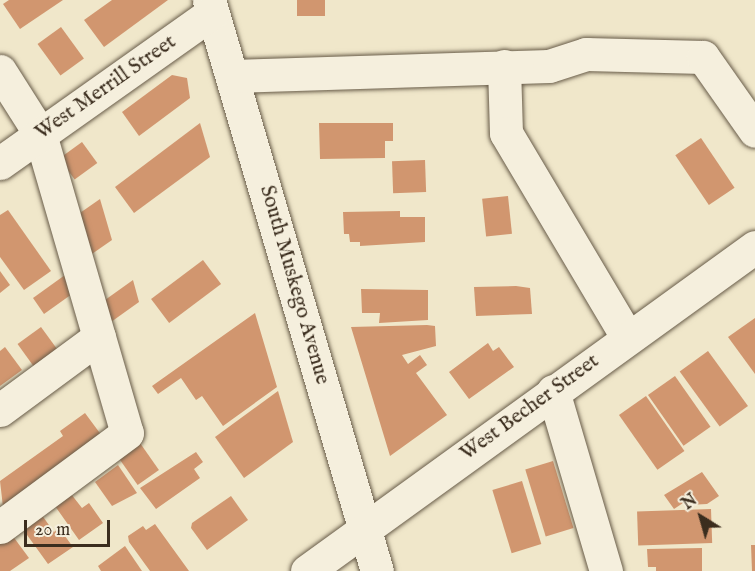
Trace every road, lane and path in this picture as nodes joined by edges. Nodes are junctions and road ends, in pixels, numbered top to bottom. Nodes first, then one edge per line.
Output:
1 (211, 7) edge
2 (504, 66) junction
3 (0, 71) edge
4 (232, 76) junction
5 (755, 131) edge
6 (40, 134) junction
7 (0, 163) edge
8 (755, 247) edge
9 (99, 337) junction
10 (627, 337) junction
11 (553, 391) junction
12 (0, 410) edge
13 (0, 527) edge
14 (364, 530) junction
15 (307, 571) edge
16 (377, 571) edge
17 (606, 571) edge

1 - 4 street, South Muskego Avenue
1 - 6 street, West Merrill Street
2 - 4 street
2 - 5 street
2 - 10 street
3 - 6 street
4 - 14 street, South Muskego Avenue
6 - 7 street, West Merrill Street
6 - 9 street
8 - 10 street, West Becher Street
9 - 12 street
9 - 13 street
10 - 11 street, West Becher Street
11 - 14 street, West Becher Street
11 - 17 street
14 - 15 street, West Becher Street
14 - 16 street, South Muskego Avenue

